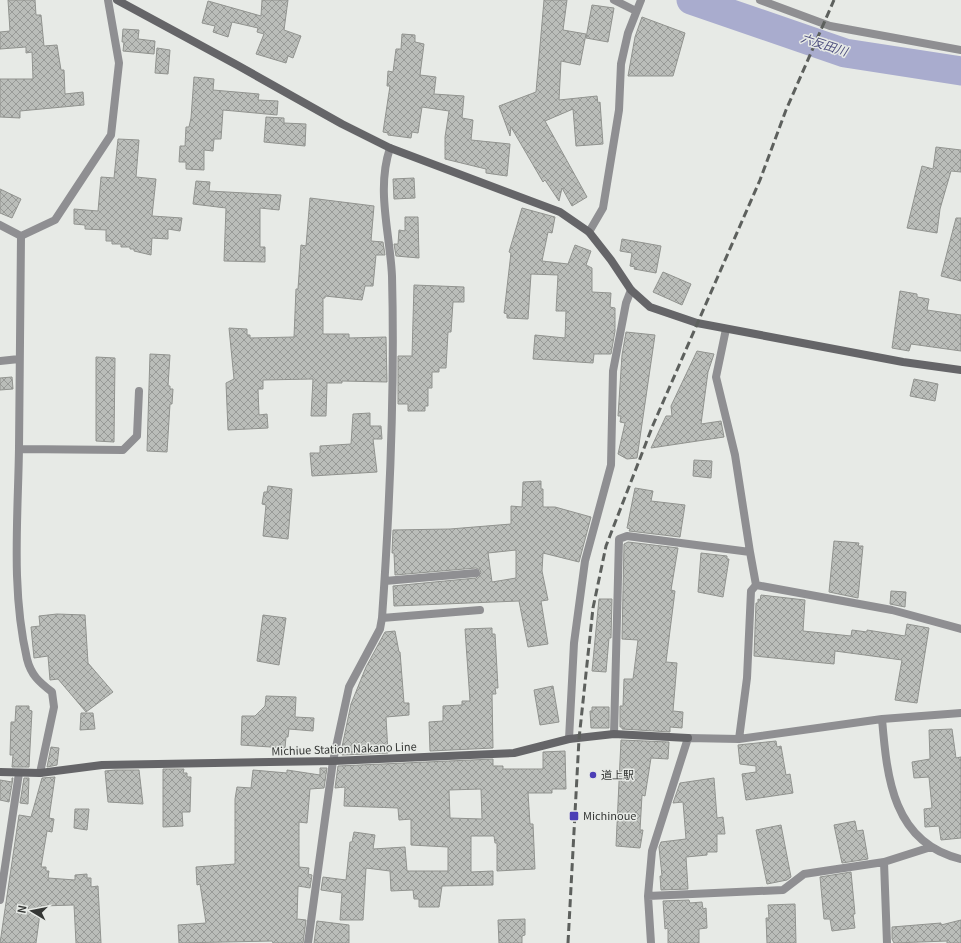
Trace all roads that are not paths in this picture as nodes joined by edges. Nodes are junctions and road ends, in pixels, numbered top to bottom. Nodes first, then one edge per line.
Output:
1 (108, 0) edge
2 (117, 0) edge
3 (614, 0) edge
4 (760, 0) edge
5 (639, 5) edge
6 (961, 50) edge
7 (390, 148) junction
8 (0, 225) edge
9 (589, 232) junction
10 (21, 236) junction
11 (631, 290) junction
12 (726, 329) junction
13 (19, 360) junction
14 (0, 361) edge
15 (961, 370) edge
16 (139, 391) dead end
17 (19, 449) junction
18 (750, 552) junction
19 (476, 573) dead end
20 (385, 581) junction
21 (756, 585) junction
22 (480, 610) dead end
23 (382, 618) junction
24 (961, 629) edge
25 (961, 713) edge
26 (882, 719) junction
27 (614, 734) junction
28 (688, 738) junction
29 (569, 739) junction
30 (739, 739) junction
31 (333, 761) junction
32 (0, 772) edge
33 (40, 772) junction
34 (19, 773) junction
35 (931, 847) junction
36 (961, 859) edge
37 (884, 862) junction
38 (648, 896) junction
39 (0, 900) edge
40 (308, 943) edge
41 (651, 943) edge
42 (887, 943) edge

1 - 10 street
2 - 7 street
3 - 5 street
4 - 6 street
5 - 9 street
7 - 9 street
7 - 20 street
8 - 10 street
9 - 11 street
10 - 13 street
11 - 12 street
11 - 29 street
12 - 15 street
12 - 18 street
13 - 14 street
13 - 17 street
16 - 17 street
17 - 33 street
18 - 21 street
18 - 27 street
19 - 20 street
20 - 23 street
21 - 24 street
21 - 30 street
22 - 23 street
23 - 31 street
25 - 26 street
26 - 30 street
26 - 35 street
27 - 28 street, Michiue Station Nakano Line
27 - 29 street, Michiue Station Nakano Line
28 - 30 street
28 - 38 street
29 - 31 street, Michiue Station Nakano Line
31 - 33 street, Michiue Station Nakano Line
31 - 40 street
32 - 34 street, Michiue Station Nakano Line
33 - 34 street, Michiue Station Nakano Line
34 - 39 street
35 - 36 street
35 - 37 street
37 - 38 street
37 - 42 street
38 - 41 street

